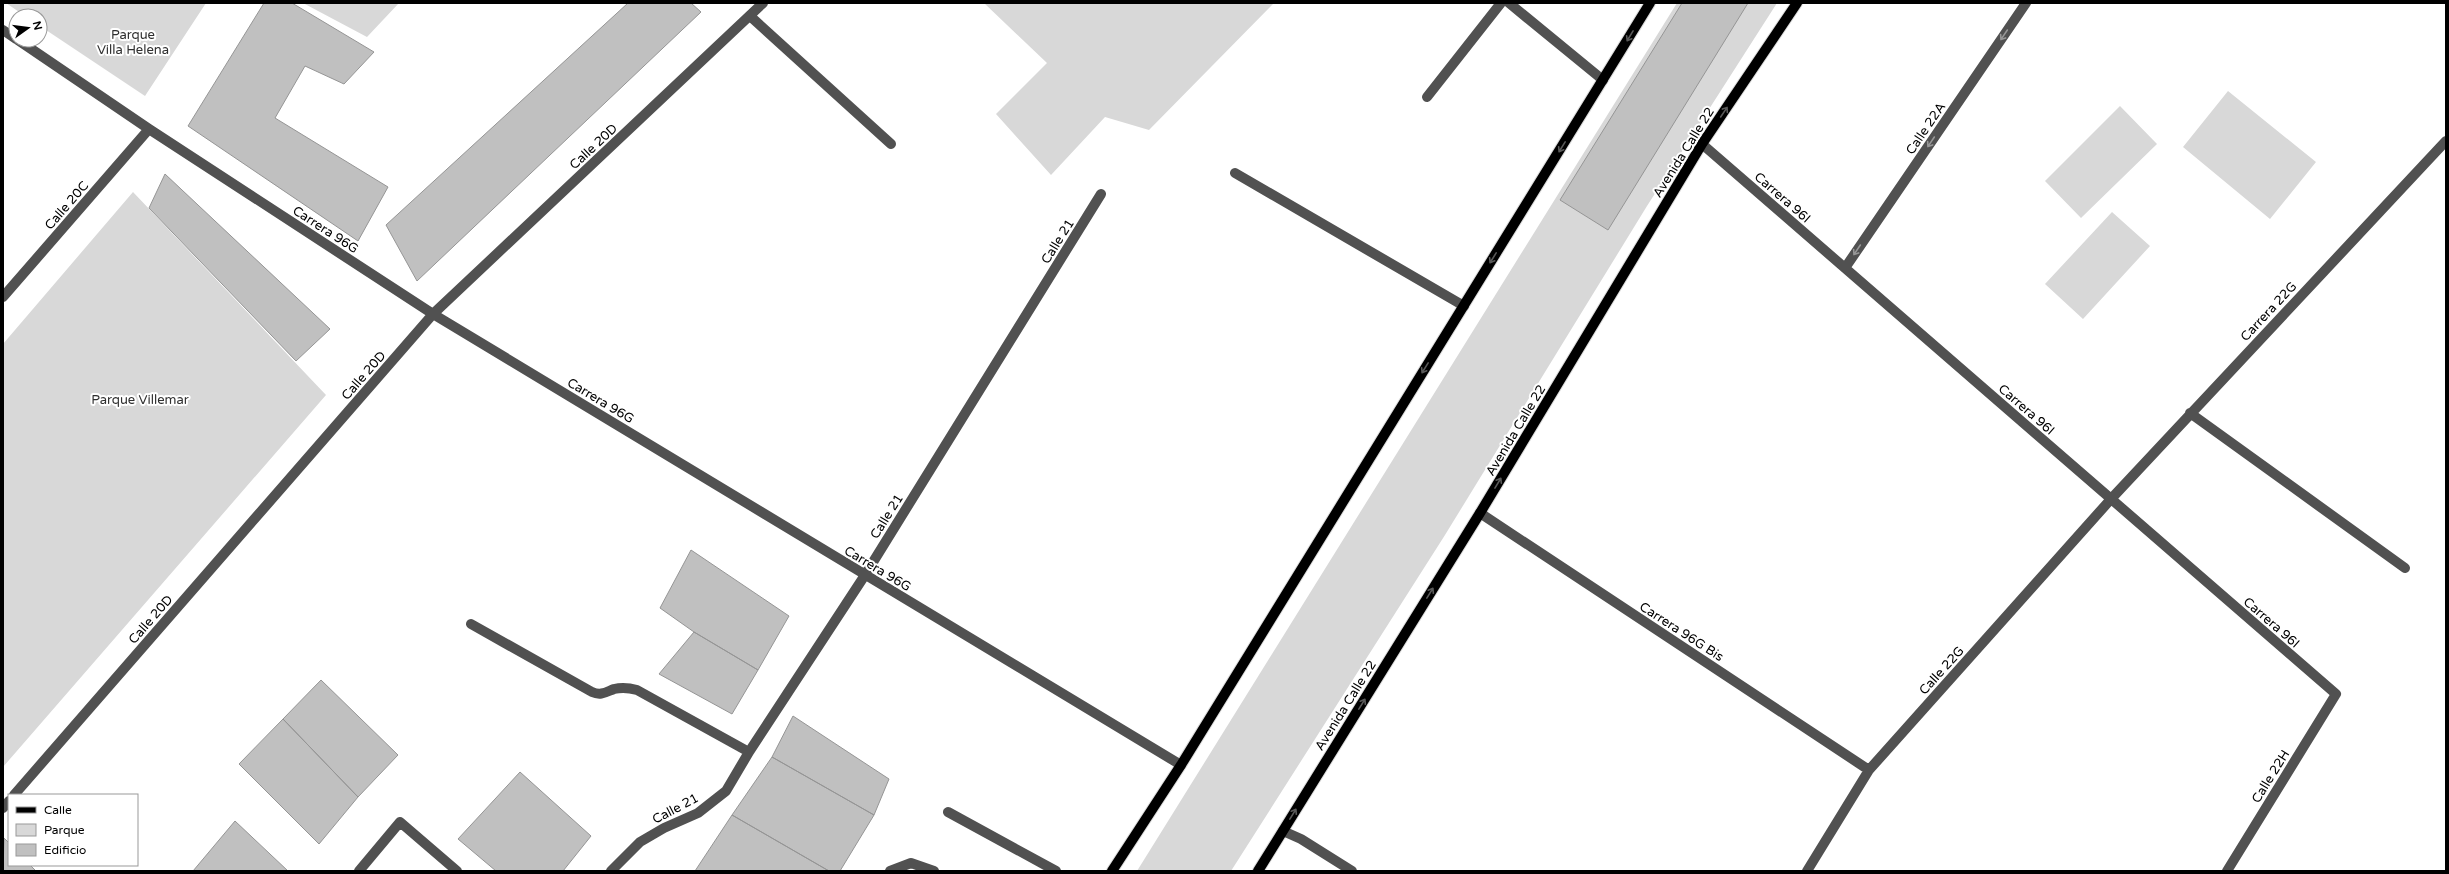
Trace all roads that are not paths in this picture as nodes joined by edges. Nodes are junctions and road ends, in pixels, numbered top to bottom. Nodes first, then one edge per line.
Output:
1 (764, 3) edge
2 (1501, 3) edge
3 (1510, 3) edge
4 (1650, 3) edge
5 (1797, 3) edge
6 (2026, 3) edge
7 (750, 16) junction
8 (30, 48) edge
9 (1603, 80) junction
10 (1427, 97) dead end
11 (149, 129) junction
12 (2446, 141) edge
13 (891, 144) dead end
14 (1702, 144) junction
15 (1235, 173) dead end
16 (1101, 194) dead end
17 (1845, 268) junction
18 (3, 297) edge
19 (1464, 306) junction
20 (433, 314) junction
21 (2190, 413) junction
22 (2111, 499) junction
23 (1480, 513) junction
24 (2406, 568) dead end
25 (865, 575) junction
26 (471, 624) dead end
27 (2336, 694) joint
28 (749, 752) junction
29 (1181, 765) junction
30 (1869, 770) junction
31 (15, 794) edge
32 (948, 812) dead end
33 (1283, 831) junction
34 (359, 871) edge
35 (457, 871) edge
36 (611, 871) edge
37 (890, 871) edge
38 (934, 871) edge
39 (1056, 871) edge
40 (1112, 871) edge
41 (1258, 871) edge
42 (1352, 871) edge
43 (1807, 871) edge
44 (2227, 871) edge

1 - 7 street, Calle 20D
2 - 10 street
3 - 9 street
4 -> 9 main road
14 -> 5 main road, Avenida Calle 22
6 -> 17 street, Calle 22A
7 - 13 street
7 - 20 street, Calle 20D
8 - 11 street, Carrera 96G
9 -> 19 main road
11 - 18 street, Calle 20C
11 - 20 street, Carrera 96G
12 - 21 street, Carrera 22G
14 - 17 street, Carrera 96I
23 -> 14 main road, Avenida Calle 22
15 - 19 street
16 - 25 street, Calle 21
17 - 22 street, Carrera 96I
19 -> 29 main road
20 - 25 street, Carrera 96G
20 - 31 street, Calle 20D
21 - 22 street, Carrera 22G
21 - 24 street
22 - 27 street, Carrera 96I
22 - 30 street, Calle 22G
23 - 30 street, Carrera 96G Bis
33 -> 23 main road, Avenida Calle 22
25 - 28 street, Calle 21
25 - 29 street, Carrera 96G
26 - 28 street
27 - 44 street, Calle 22H
28 - 36 street, Calle 21
29 - 40 main road
30 - 43 street, Calle 22G
32 - 39 street
33 - 41 main road, Avenida Calle 22
33 - 42 street
34 - 35 street
37 - 38 street

